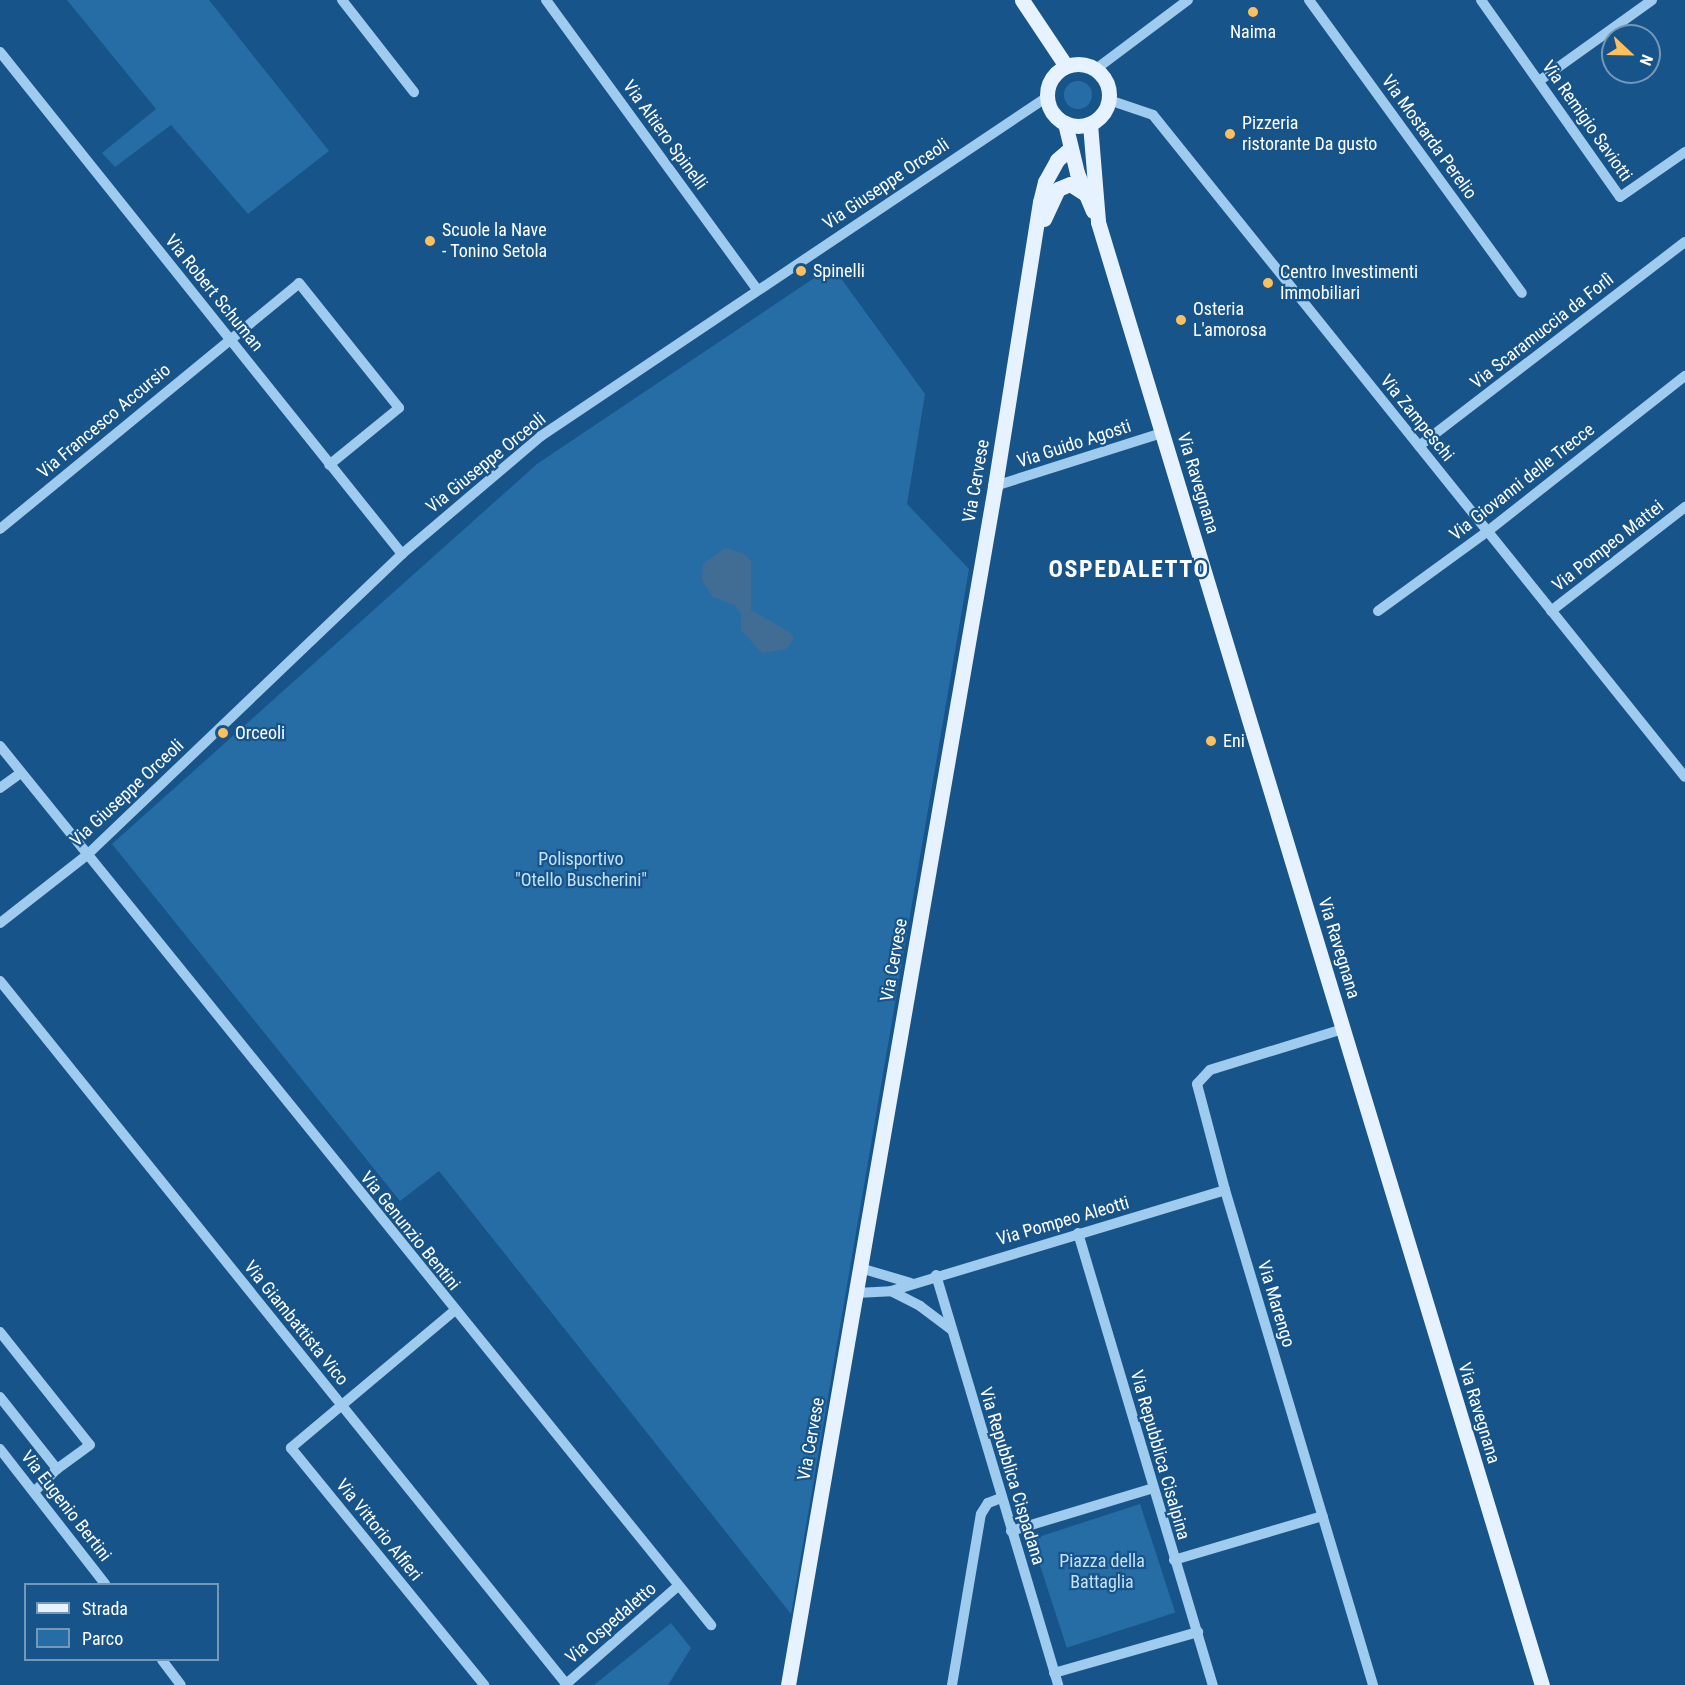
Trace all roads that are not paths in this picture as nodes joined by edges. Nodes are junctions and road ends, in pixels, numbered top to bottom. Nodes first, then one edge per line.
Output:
1 (342, 0) edge
2 (546, 0) edge
3 (1022, 0) edge
4 (1188, 0) edge
5 (1309, 0) edge
6 (1481, 0) edge
7 (1652, 0) edge
8 (0, 52) edge
9 (1066, 66) junction
10 (1096, 69) junction
11 (1539, 81) junction
12 (414, 92) dead end
13 (1047, 97) junction
14 (1109, 100) junction
15 (1065, 123) junction
16 (1090, 124) junction
17 (1071, 148) junction
18 (1685, 152) edge
19 (1084, 193) junction
20 (1098, 222) junction
21 (1036, 242) junction
22 (1685, 242) edge
23 (757, 289) junction
24 (1522, 293) dead end
25 (229, 339) junction
26 (1685, 376) edge
27 (1162, 432) junction
28 (1419, 446) junction
29 (329, 465) junction
30 (995, 486) junction
31 (1685, 507) edge
32 (0, 529) edge
33 (1488, 531) junction
34 (402, 554) junction
35 (1551, 610) junction
36 (1378, 611) dead end
37 (0, 746) edge
38 (21, 773) junction
39 (1685, 777) edge
40 (0, 788) edge
41 (87, 855) junction
42 (0, 923) edge
43 (0, 981) edge
44 (1343, 1029) junction
45 (1225, 1190) junction
46 (1078, 1233) junction
47 (860, 1268) junction
48 (936, 1275) junction
49 (911, 1283) junction
50 (891, 1292) junction
51 (856, 1293) junction
52 (454, 1311) junction
53 (952, 1331) junction
54 (0, 1332) edge
55 (0, 1397) edge
56 (341, 1405) junction
57 (0, 1449) edge
58 (57, 1469) junction
59 (1154, 1488) junction
60 (35, 1491) junction
61 (1001, 1498) junction
62 (1323, 1516) junction
63 (1011, 1531) junction
64 (1174, 1560) junction
65 (104, 1583) edge
66 (677, 1587) junction
67 (711, 1624) dead end
68 (1198, 1632) junction
69 (163, 1661) edge
70 (1054, 1673) junction
71 (181, 1685) edge
72 (484, 1685) edge
73 (566, 1685) edge
74 (788, 1685) edge
75 (952, 1685) edge
76 (1058, 1685) edge
77 (1213, 1685) edge
78 (1373, 1685) edge
79 (1542, 1685) edge

1 - 12 street
2 - 23 street, Via Altiero Spinelli
3 - 9 main road
4 - 10 street
5 - 24 street, Via Mostarda Perelio
6 - 11 street, Via Remigio Saviotti
7 - 11 street
8 - 25 street, Via Robert Schuman
9 - 10 main road
9 - 13 main road
10 - 14 main road
11 - 18 street, Via Remigio Saviotti
13 - 15 main road, Via Ravegnana
13 - 23 street, Via Giuseppe Orceoli
14 - 16 main road
14 - 28 street, Via Zampeschi
15 - 16 main road
15 - 17 main road, Via Ravegnana
16 - 20 main road, Via Ravegnana
17 - 19 main road, Via Ravegnana
17 - 21 main road, Via Cervese
19 - 20 main road, Via Ravegnana
19 - 21 main road, Via Cervese
20 - 27 main road, Via Ravegnana
21 - 30 main road, Via Cervese
22 - 28 street, Via Scaramuccia da Forlì
23 - 34 street, Via Giuseppe Orceoli
25 - 29 street, Via Robert Schuman
25 - 29 street, Via Francesco Accursio
25 - 32 street, Via Francesco Accursio
26 - 33 street, Via Giovanni delle Trecce
27 - 30 street, Via Guido Agosti
27 - 44 main road, Via Ravegnana
28 - 33 street, Via Zampeschi
29 - 34 street, Via Robert Schuman
30 - 47 main road, Via Cervese
31 - 35 street, Via Pompeo Mattei
33 - 35 street, Via Zampeschi
33 - 36 street, Via Giovanni delle Trecce
34 - 41 street, Via Giuseppe Orceoli
35 - 39 street, Via Zampeschi
37 - 38 street, Via Genunzio Bentini
38 - 40 street
38 - 41 street, Via Genunzio Bentini
41 - 42 street, Via Giuseppe Orceoli
41 - 52 street, Via Genunzio Bentini
43 - 56 street, Via Giambattista Vico
44 - 45 street, Via Marengo
44 - 79 main road, Via Ravegnana
45 - 46 street, Via Pompeo Aleotti
45 - 62 street, Via Marengo
46 - 48 street, Via Pompeo Aleotti
46 - 59 street, Via Repubblica Cisalpina
47 - 49 street
47 - 51 main road, Via Cervese
48 - 49 street, Via Pompeo Aleotti
48 - 53 street, Via Repubblica Cispadana
49 - 50 street, Via Pompeo Aleotti
50 - 51 street
50 - 53 street
51 - 74 main road, Via Cervese
52 - 56 street
52 - 66 street, Via Genunzio Bentini
53 - 61 street, Via Repubblica Cispadana
54 - 58 street
55 - 58 street
56 - 72 street, Via Vittorio Alfieri
56 - 73 street, Via Giambattista Vico
57 - 60 street, Via Eugenio Bertini
58 - 60 street
59 - 63 street
59 - 64 street, Via Repubblica Cisalpina
60 - 65 street, Via Eugenio Bertini
61 - 63 street, Via Repubblica Cispadana
61 - 75 street
62 - 64 street
62 - 78 street, Via Marengo
63 - 70 street, Via Repubblica Cispadana
64 - 68 street, Via Repubblica Cisalpina
66 - 67 street, Via Genunzio Bentini
66 - 73 street, Via Ospedaletto
68 - 70 street
68 - 77 street, Via Repubblica Cisalpina
69 - 71 street
70 - 76 street, Via Repubblica Cispadana

